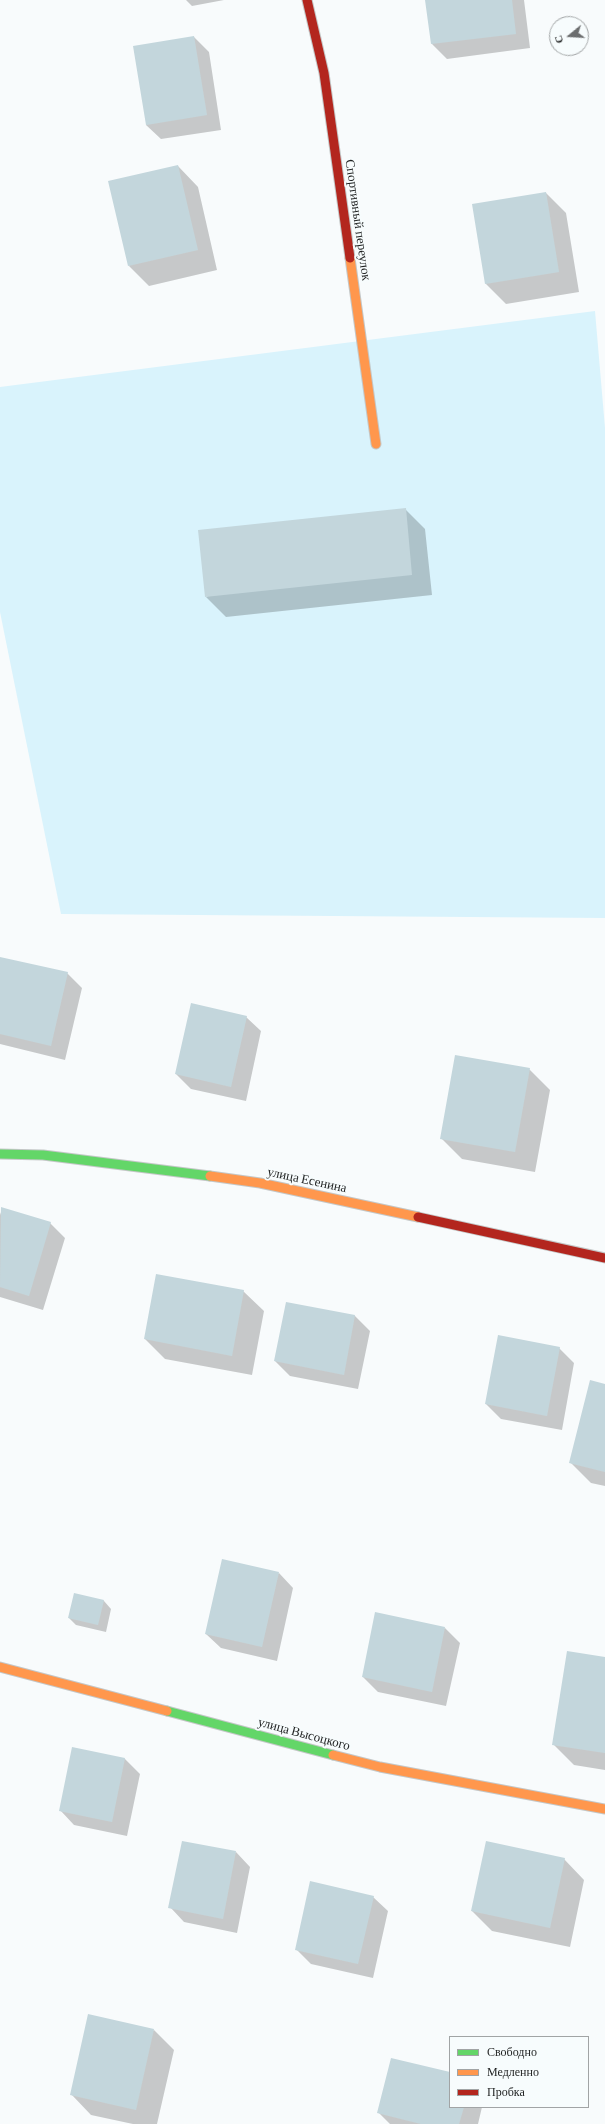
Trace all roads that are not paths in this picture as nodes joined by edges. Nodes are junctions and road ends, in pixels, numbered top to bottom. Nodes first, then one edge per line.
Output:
1 (307, 0) edge
2 (376, 444) dead end
3 (0, 1154) edge
4 (605, 1258) edge
5 (0, 1668) edge
6 (605, 1809) edge

1 - 2 street, Спортивный переулок
3 - 4 street, улица Есенина
5 - 6 street, улица Высоцкого

